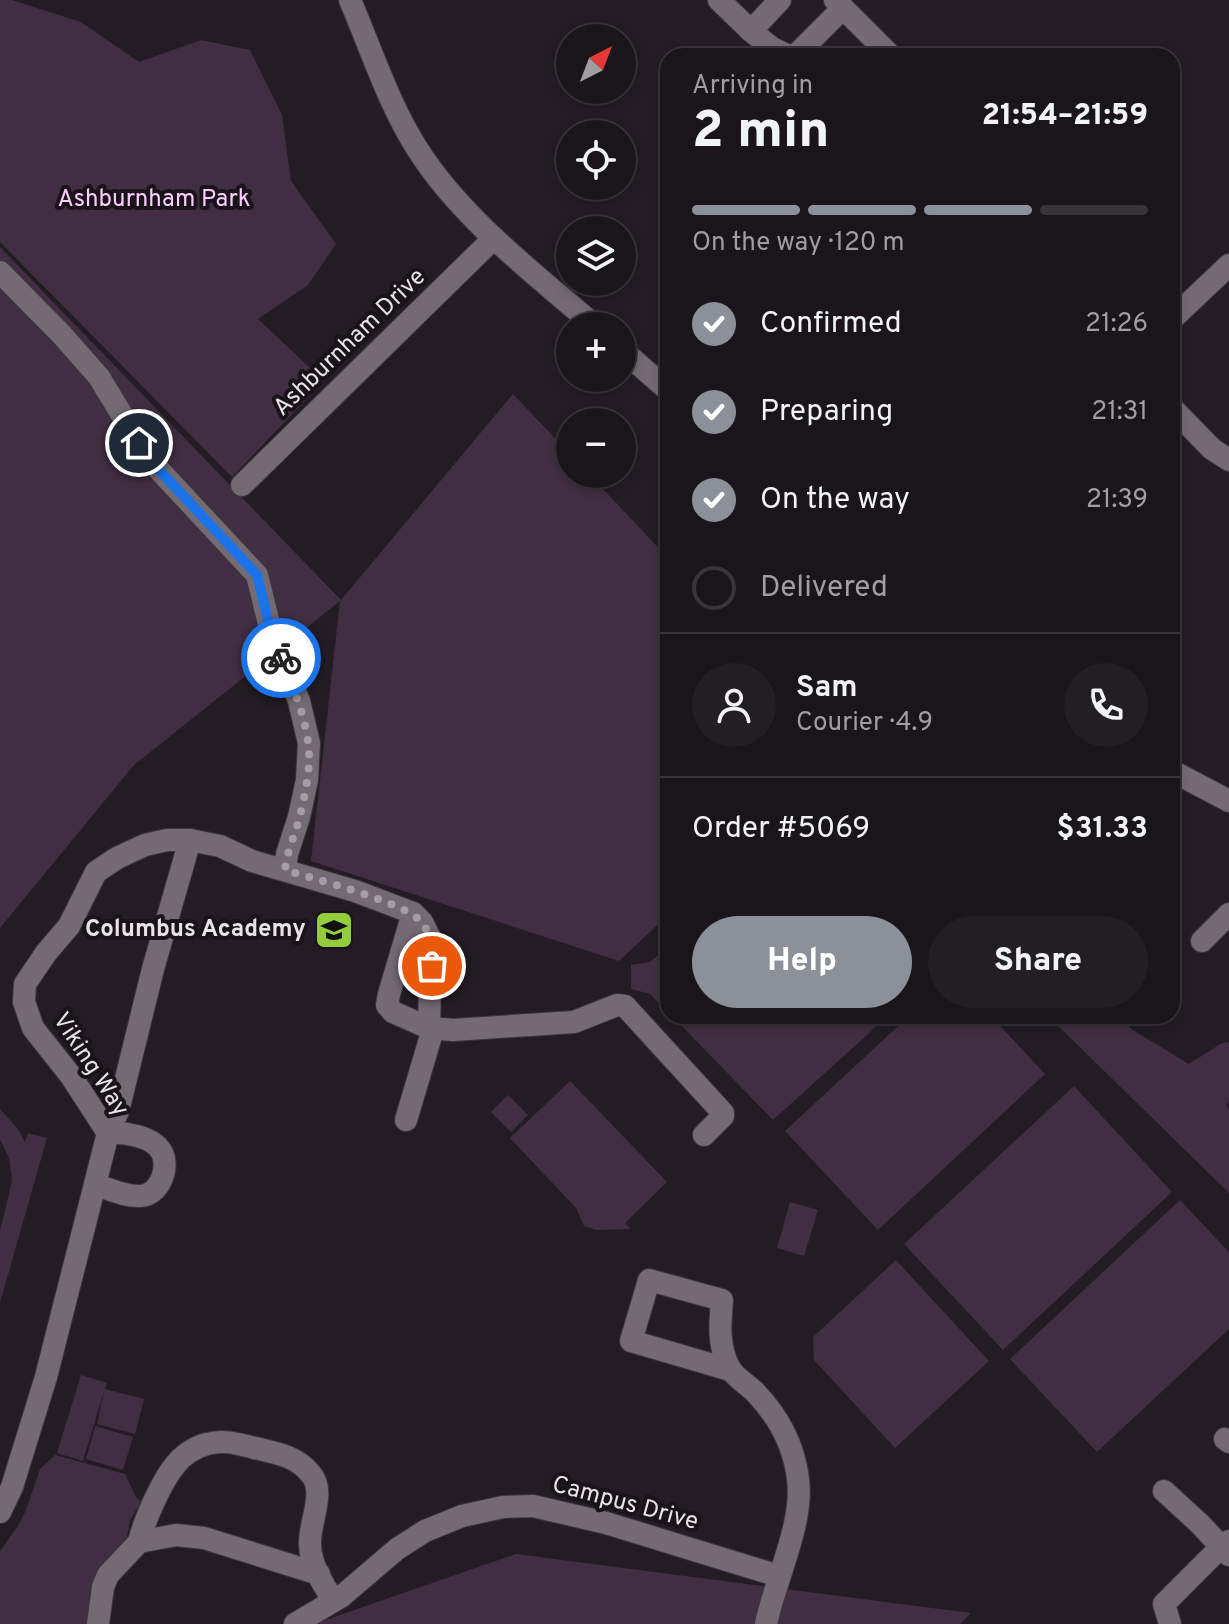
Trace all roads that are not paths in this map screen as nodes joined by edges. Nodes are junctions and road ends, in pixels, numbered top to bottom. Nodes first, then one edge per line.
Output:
1 (350, 0) edge
2 (719, 0) edge
3 (780, 0) edge
4 (839, 4) edge
5 (751, 31) junction
6 (772, 48) edge
7 (803, 48) edge
8 (883, 48) edge
9 (494, 238) junction
10 (1229, 265) edge
11 (0, 272) edge
12 (1180, 307) edge
13 (579, 312) edge
14 (636, 362) edge
15 (660, 383) edge
16 (1180, 416) edge
17 (1229, 460) edge
18 (242, 485) dead end
19 (1180, 775) edge
20 (1229, 801) edge
21 (190, 840) junction
22 (285, 870) junction
23 (413, 913) junction
24 (1229, 914) edge
25 (1202, 941) dead end
26 (431, 1029) junction
27 (406, 1120) dead end
28 (108, 1133) junction
29 (704, 1135) dead end
30 (96, 1185) junction
31 (730, 1370) junction
32 (1164, 1491) dead end
33 (0, 1512) edge
34 (139, 1542) junction
35 (1226, 1548) edge
36 (317, 1569) junction
37 (779, 1576) junction
38 (334, 1600) junction
39 (1167, 1614) edge
40 (98, 1624) edge
41 (295, 1624) edge
42 (766, 1624) edge

1 - 9 street
2 - 5 street
3 - 5 street
4 - 7 street
4 - 8 street
5 - 6 street
9 - 13 street
9 - 18 street, Ashburnham Drive
10 - 12 street
11 - 22 street
14 - 15 street
16 - 17 street
19 - 20 street
21 - 22 street, Viking Way
21 - 28 street
21 - 28 street, Viking Way
22 - 23 street, Viking Way
23 - 26 street
23 - 26 street
24 - 25 street
26 - 27 street
26 - 29 street
28 - 30 street, Viking Way
28 - 30 street
30 - 33 street, Viking Way
31 - 31 street
31 - 37 street
32 - 35 street
34 - 36 street
34 - 36 street
34 - 40 street
35 - 39 street
36 - 38 street
37 - 38 street, Campus Drive
37 - 42 street
38 - 41 street, Campus Drive

